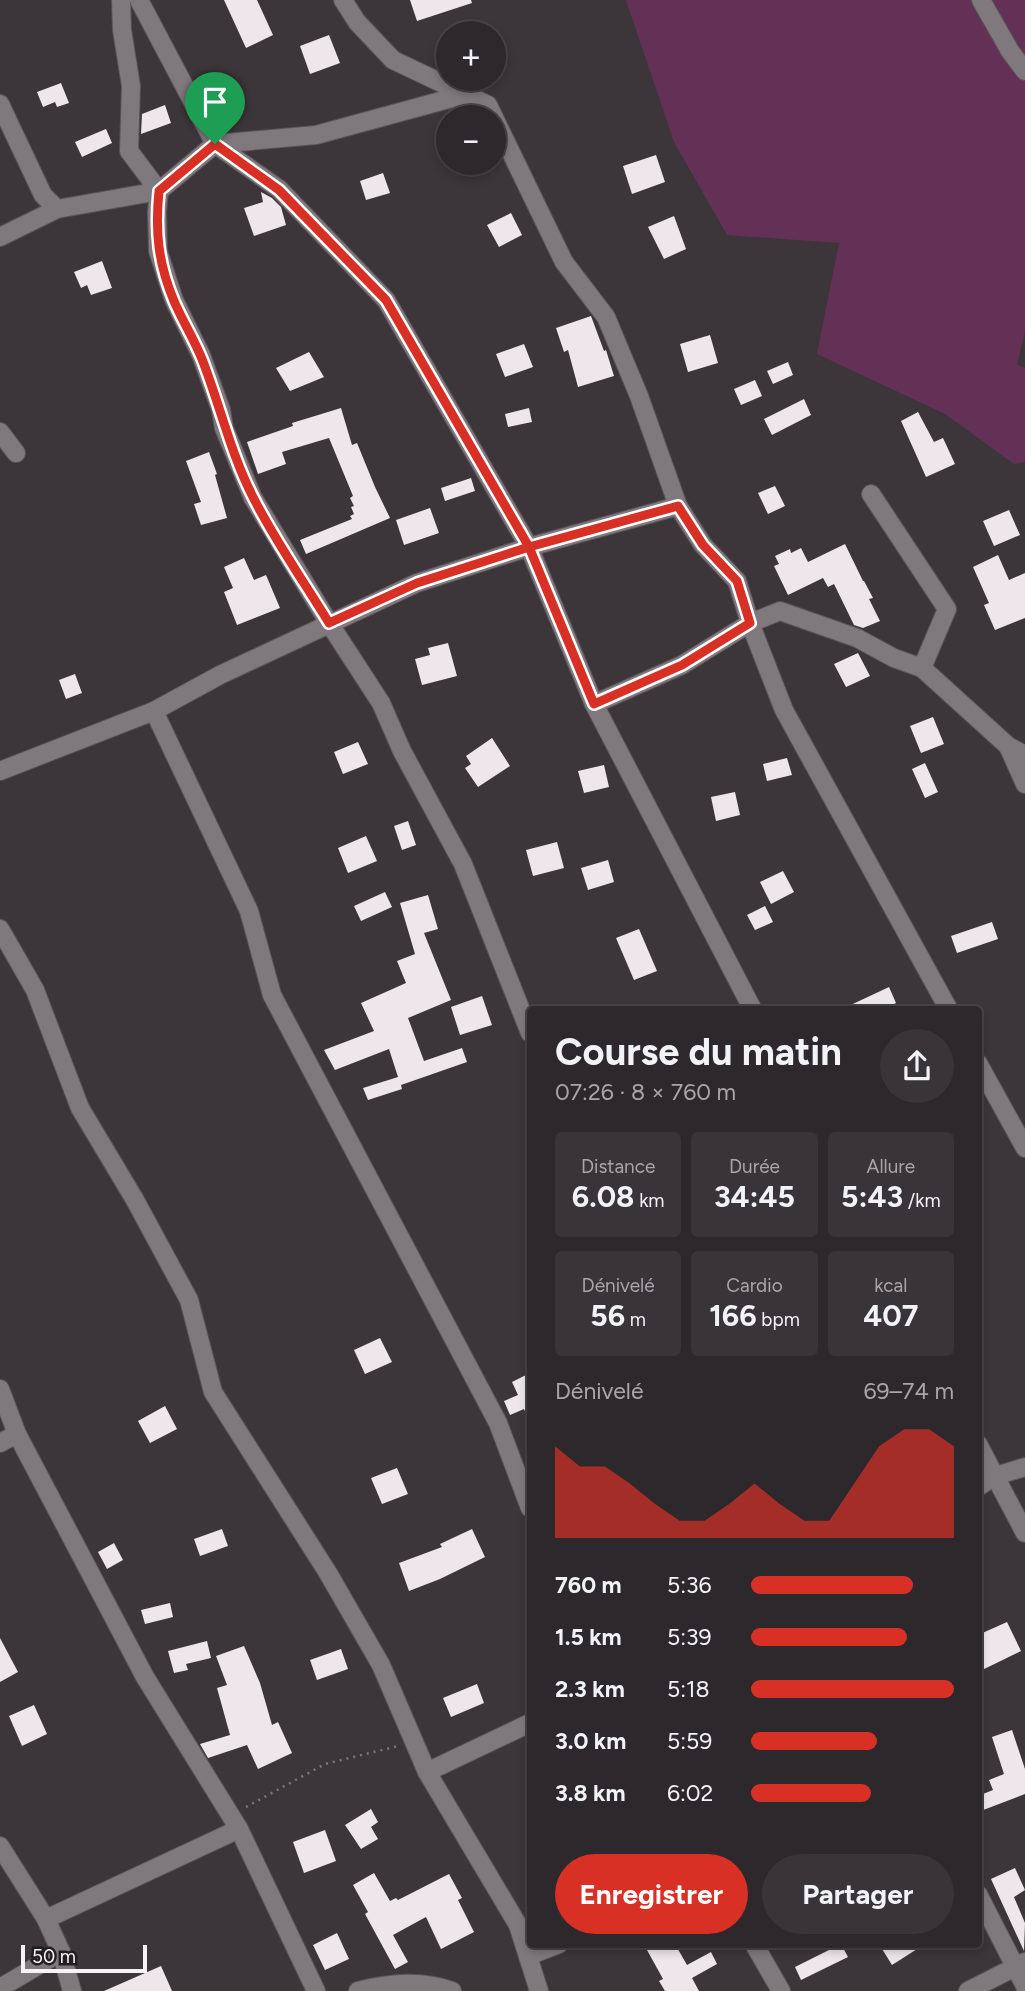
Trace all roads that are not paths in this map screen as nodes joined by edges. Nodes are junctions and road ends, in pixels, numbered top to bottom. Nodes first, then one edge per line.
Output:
1 (121, 0) edge
2 (138, 0) edge
3 (343, 0) edge
4 (981, 0) edge
5 (1025, 71) edge
6 (463, 95) junction
7 (0, 104) edge
8 (215, 144) junction
9 (159, 191) junction
10 (57, 209) junction
11 (0, 237) edge
12 (0, 432) edge
13 (16, 453) dead end
14 (871, 494) dead end
15 (678, 506) junction
16 (529, 547) junction
17 (329, 623) junction
18 (750, 623) junction
19 (922, 668) junction
20 (594, 704) junction
21 (154, 711) junction
22 (1008, 746) junction
23 (1025, 755) edge
24 (0, 771) edge
25 (1025, 784) edge
26 (0, 929) edge
27 (751, 1006) edge
28 (947, 1006) edge
29 (527, 1025) edge
30 (982, 1070) edge
31 (1025, 1148) edge
32 (0, 1389) edge
33 (17, 1434) junction
34 (0, 1443) edge
35 (982, 1452) edge
36 (1025, 1467) edge
37 (995, 1476) junction
38 (982, 1484) edge
39 (527, 1499) edge
40 (1025, 1533) edge
41 (527, 1724) edge
42 (427, 1772) junction
43 (235, 1822) junction
44 (0, 1846) edge
45 (982, 1902) edge
46 (46, 1919) junction
47 (549, 1948) edge
48 (756, 1948) edge
49 (61, 1952) junction
50 (528, 1956) junction
51 (1020, 1965) edge
52 (1025, 1986) edge
53 (0, 1988) edge
54 (72, 1991) edge
55 (316, 1991) edge
56 (358, 1991) edge
57 (452, 1991) edge
58 (539, 1991) edge
59 (781, 1991) edge
60 (968, 1991) edge

1 - 9 street
2 - 8 street
3 - 6 street
4 - 5 street
6 - 8 street
6 - 15 street
7 - 10 street
8 - 9 street
8 - 16 street
9 - 10 street
9 - 17 street
10 - 11 street
12 - 13 street
14 - 19 street
15 - 16 street
15 - 18 street
16 - 17 street
16 - 20 street
17 - 21 street
17 - 29 street
18 - 19 street
18 - 20 street
18 - 28 street
19 - 22 street
20 - 27 street
21 - 24 street
21 - 39 street
22 - 23 street
22 - 25 street
26 - 42 street
30 - 31 street
32 - 33 street
33 - 34 street
33 - 43 street
35 - 37 street
36 - 37 street
37 - 38 street
37 - 40 street
41 - 42 street
42 - 50 street
43 - 46 street
43 - 55 street
44 - 46 street
45 - 51 street
46 - 49 street
47 - 50 street
48 - 59 street
49 - 53 street
49 - 54 street
50 - 58 street
51 - 52 street
51 - 60 street
56 - 57 street

